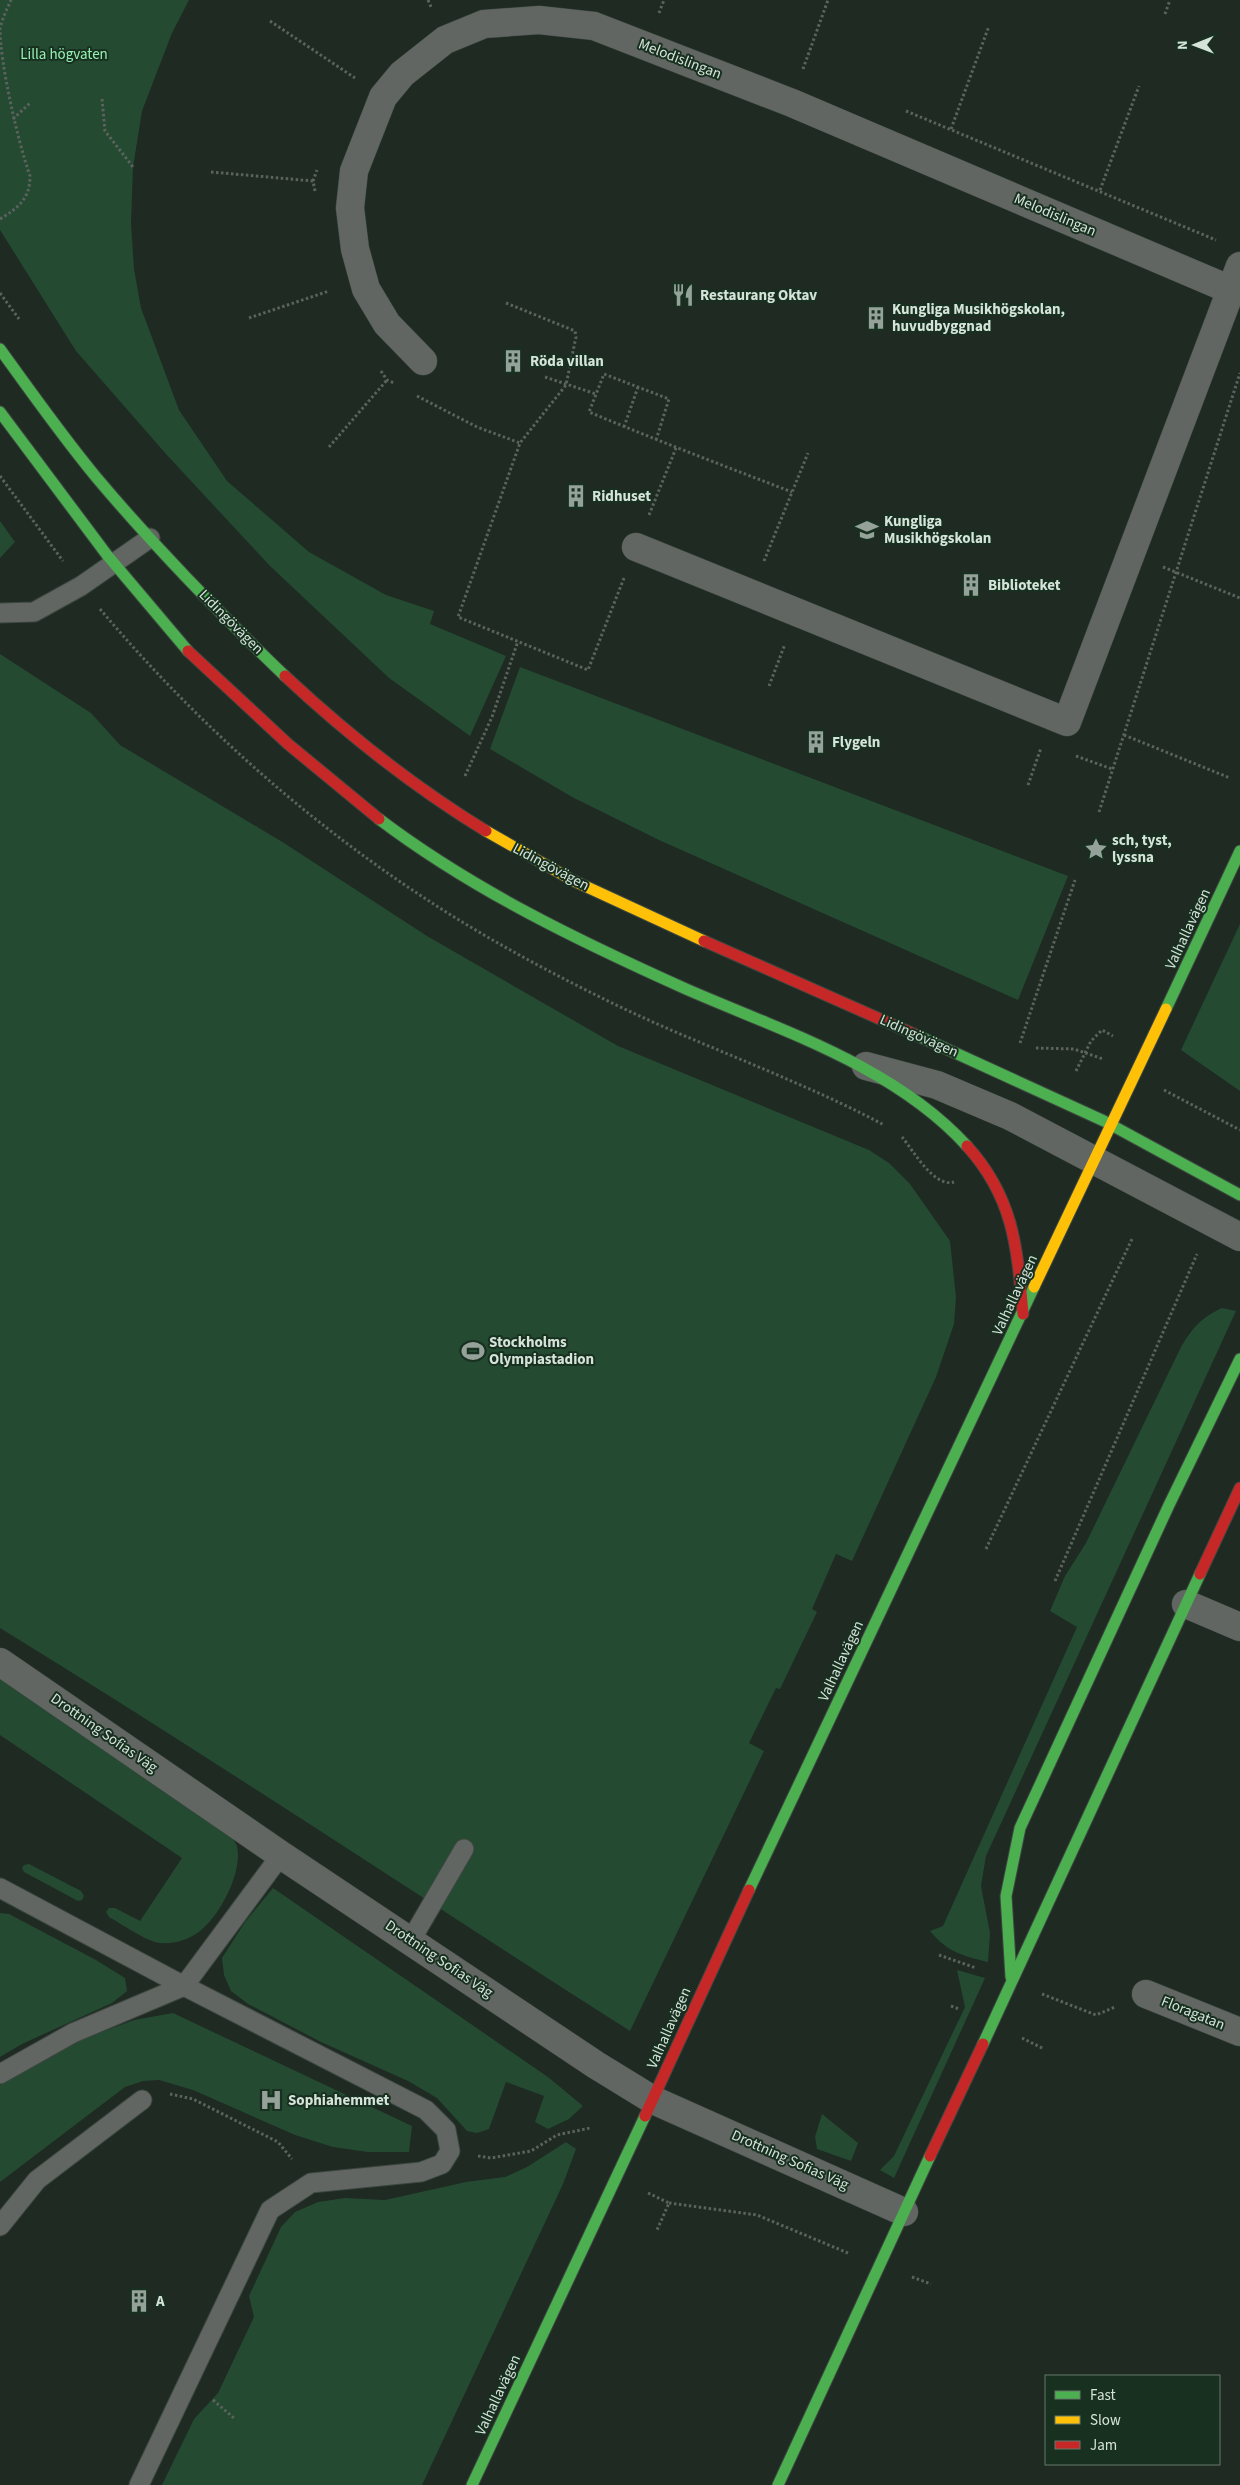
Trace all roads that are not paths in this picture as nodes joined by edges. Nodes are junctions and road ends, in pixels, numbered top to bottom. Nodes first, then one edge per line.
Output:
1 (1235, 278) edge
2 (0, 349) edge
3 (423, 361) dead end
4 (0, 412) edge
5 (150, 538) junction
6 (636, 547) road end
7 (114, 564) junction
8 (0, 613) edge
9 (1240, 851) edge
10 (852, 1062) junction
11 (1112, 1124) junction
12 (1094, 1161) junction
13 (1240, 1195) edge
14 (1240, 1236) edge
15 (1023, 1314) junction
16 (1240, 1359) edge
17 (1240, 1488) edge
18 (1186, 1604) junction
19 (1240, 1627) edge
20 (0, 1662) edge
21 (464, 1849) dead end
22 (281, 1855) junction
23 (0, 1888) edge
24 (411, 1940) junction
25 (1012, 1981) junction
26 (184, 1986) junction
27 (1146, 1994) dead end
28 (1240, 2032) edge
29 (0, 2074) edge
30 (142, 2100) road end
31 (653, 2100) junction
32 (904, 2212) junction
33 (0, 2226) edge
34 (140, 2485) edge
35 (472, 2485) edge
36 (778, 2485) edge

1 - 3 street, Melodislingan
1 - 6 street
2 - 5 main road, Lidingövägen
4 - 7 main road
5 - 7 lane
5 - 11 main road, Lidingövägen
7 - 8 lane
7 - 10 main road
9 - 11 main road, Valhallavägen
10 - 12 street
10 - 15 main road
11 - 12 main road, Valhallavägen
11 - 13 main road, Lidingövägen
12 - 14 street
12 - 15 main road, Valhallavägen
15 - 31 main road, Valhallavägen
16 - 25 main road
17 - 18 main road
18 - 19 street
18 - 25 main road
20 - 22 street, Drottning Sofias Väg
21 - 24 lane
22 - 24 street, Drottning Sofias Väg
22 - 26 lane
23 - 26 lane
24 - 31 street, Drottning Sofias Väg
25 - 32 main road
26 - 29 lane
26 - 34 lane
27 - 28 street, Floragatan
30 - 33 lane
31 - 32 street, Drottning Sofias Väg
31 - 35 main road, Valhallavägen
32 - 36 main road

